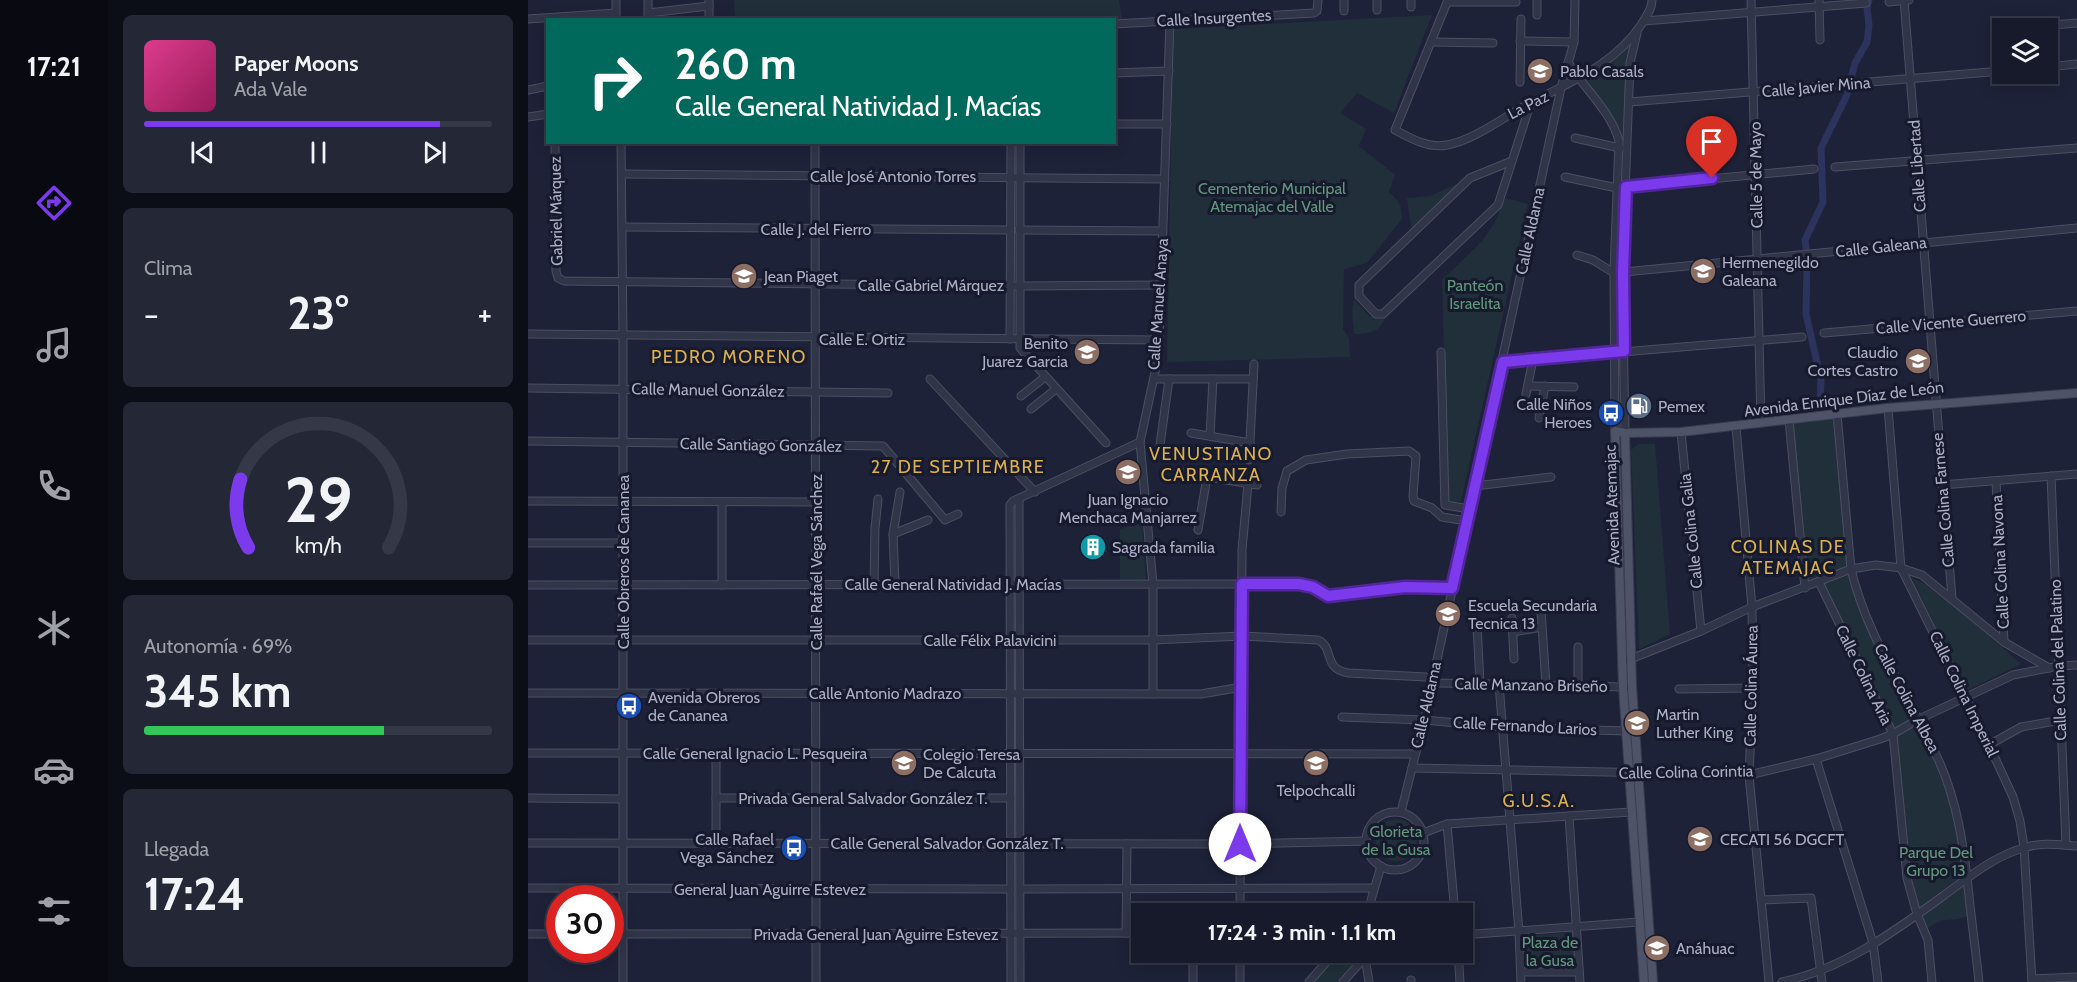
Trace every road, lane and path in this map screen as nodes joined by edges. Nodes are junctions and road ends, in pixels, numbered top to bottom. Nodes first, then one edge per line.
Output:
1 (616, 0) edge
2 (648, 0) edge
3 (1318, 0) edge
4 (1344, 0) edge
5 (1377, 0) edge
6 (1537, 0) edge
7 (1575, 0) edge
8 (1652, 0) edge
9 (1751, 0) edge
10 (1904, 0) edge
11 (1910, 0) edge
12 (1447, 1) edge
13 (1516, 2) dead end
14 (1890, 2) dead end
15 (709, 3) edge
16 (1866, 3) dead end
17 (1820, 4) edge
18 (1377, 10) dead end
19 (1344, 12) dead end
20 (1752, 12) junction
21 (1537, 15) dead end
22 (616, 16) edge
23 (648, 16) edge
24 (589, 17) edge
25 (546, 18) edge
26 (550, 18) edge
27 (528, 19) edge
28 (1521, 19) dead end
29 (1170, 21) junction
30 (1644, 21) junction
31 (2077, 23) edge
32 (1116, 24) edge
33 (2058, 25) edge
34 (1639, 28) junction
35 (1820, 40) dead end
36 (1520, 41) junction
37 (1432, 42) junction
38 (1574, 42) junction
39 (1493, 44) dead end
40 (1568, 62) junction
41 (2077, 64) edge
42 (2058, 66) edge
43 (1168, 71) junction
44 (1992, 72) edge
45 (1116, 73) edge
46 (1578, 79) junction
47 (1910, 79) junction
48 (1520, 82) dead end
49 (546, 86) edge
50 (1561, 88) junction
51 (528, 90) edge
52 (1754, 92) junction
53 (1531, 102) junction
54 (1629, 102) junction
55 (546, 114) edge
56 (528, 117) edge
57 (1116, 124) edge
58 (1167, 124) junction
59 (1575, 138) dead end
60 (555, 144) edge
61 (621, 144) edge
62 (815, 144) edge
63 (1011, 144) edge
64 (1020, 144) edge
65 (1620, 148) junction
66 (2077, 148) edge
67 (1512, 161) junction
68 (1917, 161) junction
69 (1835, 167) dead end
70 (1814, 169) dead end
71 (1755, 173) junction
72 (622, 174) junction
73 (815, 176) junction
74 (1010, 177) junction
75 (1019, 177) junction
76 (1565, 177) dead end
77 (1165, 179) junction
78 (1626, 187) junction
79 (1617, 188) junction
80 (622, 227) junction
81 (2077, 228) edge
82 (816, 230) junction
83 (1010, 230) junction
84 (1019, 230) junction
85 (1163, 231) junction
86 (1923, 243) junction
87 (1577, 255) dead end
88 (1758, 259) junction
89 (1623, 272) junction
90 (1614, 273) junction
91 (558, 278) joint
92 (622, 281) junction
93 (815, 285) junction
94 (1161, 285) junction
95 (1010, 286) junction
96 (1020, 286) junction
97 (2077, 311) edge
98 (1929, 323) junction
99 (1824, 333) dead end
100 (528, 334) edge
101 (623, 335) junction
102 (1802, 337) dead end
103 (816, 338) junction
104 (1010, 339) junction
105 (1020, 339) junction
106 (1159, 340) junction
107 (1760, 340) junction
108 (1624, 351) junction
109 (1441, 352) dead end
110 (1615, 352) junction
111 (1533, 359) junction
112 (1503, 362) junction
113 (1254, 364) dead end
114 (1045, 377) junction
115 (930, 379) dead end
116 (1154, 379) junction
117 (1169, 379) junction
118 (1213, 379) junction
119 (1254, 379) junction
120 (1528, 386) junction
121 (1545, 386) junction
122 (1574, 387) dead end
123 (528, 388) edge
124 (623, 389) junction
125 (1056, 389) junction
126 (816, 392) junction
127 (888, 393) dead end
128 (2077, 393) edge
129 (1526, 394) dead end
130 (1021, 396) dead end
131 (1935, 403) junction
132 (1888, 408) junction
133 (1031, 409) dead end
134 (1837, 414) junction
135 (1539, 418) dead end
136 (1789, 420) junction
137 (1761, 423) junction
138 (1736, 427) junction
139 (1616, 431) junction
140 (1681, 432) junction
141 (1191, 433) dead end
142 (1625, 434) junction
143 (1210, 436) junction
144 (528, 441) edge
145 (1140, 442) junction
146 (623, 443) junction
147 (1106, 443) dead end
148 (1250, 443) junction
149 (816, 445) junction
150 (1160, 445) dead end
151 (1249, 460) dead end
152 (1178, 472) dead end
153 (2077, 474) edge
154 (2051, 476) junction
155 (1207, 477) junction
156 (1551, 477) dead end
157 (1996, 481) junction
158 (1248, 484) junction
159 (1942, 484) junction
160 (1257, 485) dead end
161 (1475, 486) junction
162 (900, 492) dead end
163 (1035, 492) junction
164 (878, 499) dead end
165 (1019, 499) junction
166 (528, 501) edge
167 (623, 501) junction
168 (722, 502) junction
169 (816, 502) junction
170 (1470, 509) junction
171 (1281, 512) dead end
172 (958, 514) dead end
173 (928, 520) dead end
174 (1467, 521) junction
175 (1198, 530) dead end
176 (893, 534) junction
177 (528, 543) edge
178 (623, 543) junction
179 (1901, 568) junction
180 (1851, 569) junction
181 (1819, 582) junction
182 (895, 583) junction
183 (874, 584) junction
184 (1153, 584) junction
185 (1242, 584) junction
186 (528, 585) edge
187 (623, 585) junction
188 (722, 585) junction
189 (816, 585) junction
190 (1011, 585) junction
191 (1019, 585) junction
192 (1452, 588) junction
193 (1805, 588) junction
194 (1952, 598) junction
195 (1752, 608) junction
196 (1541, 610) dead end
197 (1512, 618) dead end
198 (1477, 625) dead end
199 (1542, 627) junction
200 (1701, 631) junction
201 (1513, 632) junction
202 (1242, 636) junction
203 (528, 640) edge
204 (623, 640) junction
205 (816, 640) junction
206 (1011, 640) junction
207 (1020, 640) junction
208 (1153, 640) junction
209 (2004, 642) junction
210 (1578, 647) dead end
211 (1514, 659) dead end
212 (1631, 659) junction
213 (1622, 663) junction
214 (2077, 665) edge
215 (2059, 666) junction
216 (2049, 668) junction
217 (1432, 679) junction
218 (1480, 684) junction
219 (1499, 684) junction
220 (1546, 685) junction
221 (1578, 686) junction
222 (1242, 687) junction
223 (1627, 687) junction
224 (1753, 688) junction
225 (1679, 689) dead end
226 (528, 693) edge
227 (622, 693) junction
228 (816, 693) junction
229 (1011, 693) junction
230 (1020, 693) junction
231 (1153, 694) junction
232 (1966, 697) junction
233 (1342, 717) dead end
234 (1424, 720) junction
235 (1917, 720) junction
236 (2061, 720) junction
237 (1502, 727) junction
238 (1626, 731) junction
239 (1893, 734) junction
240 (1989, 745) junction
241 (528, 753) edge
242 (622, 753) junction
243 (716, 753) junction
244 (816, 753) junction
245 (1011, 753) junction
246 (1020, 753) junction
247 (1241, 753) junction
248 (1415, 754) junction
249 (1816, 759) junction
250 (1412, 768) junction
251 (1505, 771) junction
252 (1633, 774) junction
253 (1749, 774) junction
254 (528, 798) edge
255 (716, 798) junction
256 (816, 798) junction
257 (1011, 798) junction
258 (622, 799) junction
259 (1401, 812) junction
260 (1631, 812) junction
261 (1569, 816) junction
262 (1509, 820) junction
263 (1448, 824) junction
264 (1423, 833) junction
265 (1367, 841) junction
266 (528, 843) edge
267 (622, 843) junction
268 (716, 843) junction
269 (816, 843) junction
270 (1011, 843) junction
271 (1020, 843) junction
272 (1127, 844) junction
273 (1240, 844) junction
274 (2066, 845) junction
275 (2077, 846) edge
276 (2024, 847) junction
277 (1381, 866) junction
278 (1967, 877) junction
279 (622, 885) edge
280 (528, 888) edge
281 (546, 888) edge
282 (1240, 888) junction
283 (1374, 888) junction
284 (624, 889) edge
285 (816, 889) junction
286 (1011, 889) junction
287 (1020, 889) junction
288 (1127, 889) junction
289 (1761, 900) junction
290 (1240, 903) edge
291 (1370, 903) edge
292 (1454, 903) edge
293 (1917, 914) junction
294 (1639, 922) junction
295 (1578, 926) junction
296 (1519, 932) junction
297 (1126, 933) junction
298 (1131, 933) edge
299 (528, 934) edge
300 (546, 934) edge
301 (624, 934) edge
302 (816, 934) junction
303 (1011, 934) junction
304 (1020, 934) junction
305 (1473, 934) edge
306 (1874, 943) junction
307 (622, 963) edge
308 (1194, 963) edge
309 (1240, 963) edge
310 (1325, 963) edge
311 (1359, 963) edge
312 (1367, 963) edge
313 (1459, 963) edge
314 (1821, 971) junction
315 (1521, 972) junction
316 (1579, 972) junction
317 (2077, 977) edge
318 (2032, 981) edge
319 (622, 982) edge
320 (816, 982) edge
321 (1011, 982) edge
322 (1020, 982) edge
323 (1193, 982) edge
324 (1240, 982) edge
325 (1309, 982) edge
326 (1343, 982) edge
327 (1369, 982) edge
328 (1460, 982) edge
329 (1521, 982) edge
330 (1580, 982) edge
331 (1644, 982) edge
332 (1653, 982) edge
333 (1769, 982) edge
334 (1782, 982) edge
335 (1822, 982) edge
336 (1878, 982) edge
337 (1932, 982) edge
338 (1979, 982) edge

1 - 22 street
2 - 23 street
3 - 29 street, Calle Insurgentes
4 - 19 street
5 - 18 street
6 - 21 street
7 - 38 street, Calle Aldama
8 - 30 street, La Paz
9 - 20 street, Calle 5 de Mayo
10 - 11 street
10 - 14 street
10 - 47 street, Calle Libertad
12 - 13 street
12 - 37 street
15 - 23 street
16 - 17 street
17 - 20 street
17 - 35 street
20 - 30 street
20 - 52 street, Calle 5 de Mayo
22 - 24 street
24 - 26 street
25 - 27 street
28 - 36 street
29 - 32 street, Calle Insurgentes
29 - 43 street, Calle Manuel Anaya
30 - 34 street, La Paz
31 - 33 street
34 - 46 street, La Paz
34 - 54 street, Avenida Atemajac
36 - 38 street
36 - 48 street
37 - 39 street
37 - 53 street, La Paz
38 - 40 street, Calle Aldama
40 - 46 street, Avenida Atemajac
40 - 50 street, Calle Aldama
41 - 42 street
43 - 45 street
43 - 58 street, Calle Manuel Anaya
44 - 47 street, Calle Javier Mina
46 - 50 street, La Paz
46 - 65 street, Avenida Atemajac
47 - 52 street, Calle Javier Mina
47 - 68 street, Calle Libertad
49 - 51 street
50 - 53 street, La Paz
50 - 112 street, Calle Aldama
52 - 54 street, Calle Javier Mina
52 - 71 street, Calle 5 de Mayo
53 - 67 street
54 - 78 street, Avenida Atemajac
55 - 56 street
57 - 58 street
58 - 77 street, Calle Manuel Anaya
59 - 65 street
60 - 91 street, Gabriel Márquez
61 - 72 street, Calle Obreros de Cananea
62 - 73 street, Calle Rafaél Vega Sánchez
63 - 74 street
64 - 75 street
65 - 79 street, Avenida Atemajac
66 - 68 street
67 - 67 street
68 - 69 street
68 - 86 street, Calle Libertad
70 - 71 street
71 - 78 street
71 - 88 street, Calle 5 de Mayo
72 - 73 street, Calle José Antonio Torres
72 - 80 street, Calle Obreros de Cananea
73 - 74 street, Calle José Antonio Torres
73 - 82 street, Calle Rafaél Vega Sánchez
74 - 75 street, Calle José Antonio Torres
74 - 83 street
75 - 77 street, Calle José Antonio Torres
75 - 84 street
76 - 79 street
77 - 85 street, Calle Manuel Anaya
78 - 79 street
78 - 89 street, Avenida Atemajac
79 - 90 street, Avenida Atemajac
80 - 82 street, Calle J. del Fierro
80 - 92 street, Calle Obreros de Cananea
81 - 86 street, Calle Galeana
82 - 83 street, Calle J. del Fierro
82 - 93 street, Calle Rafaél Vega Sánchez
83 - 95 street
84 - 85 street
84 - 96 street
85 - 94 street, Calle Manuel Anaya
86 - 88 street, Calle Galeana
86 - 98 street, Calle Libertad
87 - 90 street
88 - 89 street, Calle Galeana
88 - 107 street, Calle 5 de Mayo
89 - 90 street, Calle Galeana
89 - 108 street, Avenida Atemajac
90 - 110 street, Avenida Atemajac
91 - 92 street, Calle Gabriel Márquez
92 - 93 street, Calle Gabriel Márquez
92 - 101 street, Calle Obreros de Cananea
93 - 95 street, Calle Gabriel Márquez
93 - 103 street, Calle Rafaél Vega Sánchez
94 - 96 street, Calle Gabriel Márquez
94 - 106 street, Calle Manuel Anaya
95 - 96 street, Calle Gabriel Márquez
95 - 104 street
96 - 105 street
97 - 98 street, Calle Vicente Guerrero
98 - 99 street, Calle Vicente Guerrero
98 - 131 street, Calle Libertad
100 - 101 street, Calle E. Ortiz
101 - 103 street, Calle E. Ortiz
101 - 124 street, Calle Obreros de Cananea
102 - 107 street
103 - 104 street, Calle E. Ortiz
103 - 126 street, Calle Rafaél Vega Sánchez
104 - 105 street, Calle E. Ortiz
105 - 106 street, Calle E. Ortiz
105 - 114 street
106 - 116 street, Calle Manuel Anaya
107 - 108 street
107 - 137 street, Calle 5 de Mayo
108 - 110 street
108 - 142 street, Avenida Atemajac
109 - 170 street
110 - 111 street
110 - 139 street, Avenida Atemajac
111 - 112 street
111 - 120 street
112 - 161 street, Calle Aldama
113 - 119 street
114 - 125 street
114 - 130 street
115 - 163 street
116 - 117 street
116 - 145 street, Calle Manuel Anaya
117 - 118 street
117 - 150 street
118 - 119 street
118 - 143 street
119 - 148 street
120 - 121 street
120 - 129 street
121 - 122 street
121 - 135 street
123 - 124 street, Calle Manuel González
124 - 126 street, Calle Manuel González
124 - 146 street, Calle Obreros de Cananea
125 - 133 street
125 - 147 street
126 - 127 street, Calle Manuel González
126 - 149 street, Calle Rafaél Vega Sánchez
128 - 131 main road, Avenida Enrique Díaz de León
131 - 132 main road, Avenida Enrique Díaz de León
131 - 159 street, Calle Colina Farnese
132 - 134 main road, Avenida Enrique Díaz de León
132 - 179 street, Calle Colina Imperial
134 - 136 main road, Avenida Enrique Díaz de León
134 - 180 street, Calle Colina Albea
136 - 137 main road, Avenida Enrique Díaz de León
136 - 193 street
137 - 138 main road, Avenida Enrique Díaz de León
138 - 140 main road, Avenida Enrique Díaz de León
138 - 195 street, Calle Colina Áurea
139 - 142 main road, Avenida Enrique Díaz de León
139 - 213 main road, Avenida Atemajac
140 - 142 main road, Avenida Enrique Díaz de León
140 - 200 street, Calle Colina Galia
141 - 143 street
142 - 212 main road, Avenida Atemajac
143 - 148 street
144 - 146 street, Calle Santiago González
145 - 163 street
145 - 184 street, Calle Manuel Anaya
146 - 149 street, Calle Santiago González
146 - 167 street, Calle Obreros de Cananea
148 - 151 street
149 - 169 street, Calle Rafaél Vega Sánchez
149 - 172 street, Calle Santiago González
152 - 155 street
153 - 154 street
154 - 157 street
154 - 215 street, Calle Colina del Palatino
155 - 158 street
155 - 175 street
156 - 161 street
157 - 159 street
157 - 209 street, Calle Colina Navona
158 - 160 street
158 - 185 street
159 - 194 street, Calle Colina Farnese
161 - 170 street, Calle Aldama
162 - 176 street
163 - 165 street
164 - 183 street
165 - 190 street
165 - 191 street
166 - 167 street
167 - 168 street
167 - 178 street, Calle Obreros de Cananea
168 - 169 street
168 - 188 street
169 - 189 street, Calle Rafaél Vega Sánchez
170 - 174 street, Calle Aldama
171 - 174 street
173 - 176 street
174 - 192 street, Calle Aldama
176 - 182 street
177 - 178 street
178 - 187 street, Calle Obreros de Cananea
179 - 180 street
179 - 194 street
179 - 232 street, Calle Colina Imperial
180 - 181 street
180 - 235 street, Calle Colina Albea
181 - 193 street
181 - 239 street, Calle Colina Aria
182 - 183 street, Calle General Natividad J. Macías
182 - 190 street, Calle General Natividad J. Macías
183 - 189 street, Calle General Natividad J. Macías
184 - 185 street, Calle General Natividad J. Macías
184 - 191 street, Calle General Natividad J. Macías
184 - 208 street, Calle Manuel Anaya
185 - 192 street, Calle General Natividad J. Macías
185 - 202 street
186 - 187 street, Calle General Natividad J. Macías
187 - 188 street, Calle General Natividad J. Macías
187 - 204 street, Calle Obreros de Cananea
188 - 189 street, Calle General Natividad J. Macías
189 - 205 street, Calle Rafaél Vega Sánchez
190 - 191 street, Calle General Natividad J. Macías
190 - 206 street
191 - 207 street
192 - 217 street, Calle Aldama
193 - 195 street
194 - 209 street
195 - 200 street
195 - 224 street, Calle Colina Áurea
196 - 199 street
197 - 201 street
198 - 218 street
199 - 201 street
199 - 220 street
200 - 212 street
201 - 211 street
202 - 208 street, Calle Félix Palavicini
202 - 217 street, Calle Félix Palavicini
202 - 222 street
203 - 204 street, Calle Félix Palavicini
204 - 205 street, Calle Félix Palavicini
204 - 227 street, Calle Obreros de Cananea
205 - 206 street, Calle Félix Palavicini
205 - 228 street, Calle Rafaél Vega Sánchez
206 - 207 street, Calle Félix Palavicini
206 - 229 street
207 - 208 street, Calle Félix Palavicini
207 - 230 street
208 - 231 street, Calle Manuel Anaya
209 - 216 street
210 - 221 street
212 - 213 street
212 - 223 main road, Avenida Atemajac
213 - 223 main road, Avenida Atemajac
214 - 215 street, Calle Colina Corintia
215 - 216 street, Calle Colina Corintia
215 - 236 street, Calle Colina del Palatino
216 - 232 street, Calle Colina Corintia
217 - 218 street, Calle Manzano Briseño
217 - 234 street, Calle Aldama
218 - 219 street, Calle Manzano Briseño
219 - 220 street, Calle Manzano Briseño
219 - 237 street
220 - 221 street, Calle Manzano Briseño
221 - 223 street, Calle Manzano Briseño
222 - 231 street, Calle Antonio Madrazo
222 - 247 street
223 - 238 main road, Avenida Atemajac
223 - 252 main road, Avenida Atemajac
224 - 225 street
224 - 253 street, Calle Colina Áurea
226 - 227 street, Calle Antonio Madrazo
227 - 228 street, Calle Antonio Madrazo
227 - 242 street, Calle Obreros de Cananea
228 - 229 street, Calle Antonio Madrazo
228 - 244 street, Calle Rafaél Vega Sánchez
229 - 230 street, Calle Antonio Madrazo
229 - 245 street
230 - 231 street, Calle Antonio Madrazo
230 - 246 street
232 - 235 street, Calle Colina Corintia
232 - 240 street, Calle Colina Imperial
233 - 234 street, Calle Fernando Larios
234 - 237 street, Calle Fernando Larios
234 - 248 street, Calle Aldama
235 - 239 street, Calle Colina Corintia
235 - 278 street, Calle Colina Albea
236 - 240 street
236 - 274 street, Calle Colina del Palatino
237 - 238 street, Calle Fernando Larios
237 - 251 street
238 - 252 main road, Avenida Atemajac
239 - 249 street, Calle Colina Corintia
239 - 293 street, Calle Colina Aria
240 - 276 street, Calle Colina Imperial
241 - 242 street, Calle General Ignacio L. Pesqueira
242 - 243 street, Calle General Ignacio L. Pesqueira
242 - 258 street, Calle Obreros de Cananea
243 - 244 street, Calle General Ignacio L. Pesqueira
243 - 255 street
244 - 245 street, Calle General Ignacio L. Pesqueira
244 - 256 street, Calle Rafaél Vega Sánchez
245 - 246 street, Calle General Ignacio L. Pesqueira
245 - 257 street
246 - 247 street, Calle General Ignacio L. Pesqueira
246 - 271 street
247 - 248 street, Calle General Ignacio L. Pesqueira
247 - 273 street
248 - 250 street, Calle Aldama
249 - 253 street, Calle Colina Corintia
249 - 306 street
250 - 251 street, Calle Colina Corintia
250 - 259 street, Calle Aldama
251 - 252 street, Calle Colina Corintia
251 - 262 street
252 - 253 street, Calle Colina Corintia
252 - 260 main road, Avenida Atemajac
252 - 332 main road, Avenida Atemajac
253 - 289 street, Calle Colina Áurea
254 - 258 street
255 - 256 street, Privada General Salvador González T.
255 - 268 street
256 - 257 street, Privada General Salvador González T.
256 - 269 street, Calle Rafaél Vega Sánchez
257 - 270 street
258 - 267 street, Calle Obreros de Cananea
259 - 264 street
259 - 265 street
260 - 261 street
260 - 294 main road, Avenida Atemajac
261 - 262 street
261 - 295 street
262 - 263 street
262 - 296 street
263 - 264 street
263 - 292 street
264 - 277 street
265 - 273 street, Calle General Salvador González T.
265 - 277 street
266 - 267 street, Calle General Salvador González T.
267 - 268 street, Calle General Salvador González T.
267 - 279 street, Calle Obreros de Cananea
268 - 269 street, Calle General Salvador González T.
269 - 270 street, Calle General Salvador González T.
269 - 285 street, Calle Rafaél Vega Sánchez
270 - 271 street, Calle General Salvador González T.
270 - 286 street
271 - 272 street, Calle General Salvador González T.
271 - 287 street
272 - 273 street, Calle General Salvador González T.
272 - 288 street
273 - 282 street
274 - 275 street
274 - 276 street
276 - 278 street
276 - 318 street, Calle Colina Imperial
277 - 283 street
278 - 293 street
278 - 338 street, Calle Colina Albea
280 - 281 street, General Juan Aguirre Estevez
282 - 283 street
282 - 288 street
282 - 290 street
283 - 291 street
284 - 285 street, General Juan Aguirre Estevez
285 - 286 street, General Juan Aguirre Estevez
285 - 302 street, Calle Rafaél Vega Sánchez
286 - 303 street
287 - 288 street
287 - 304 street
288 - 297 street
289 - 314 street
289 - 333 street, Calle Colina Áurea
293 - 306 street
293 - 337 street, Calle Colina Aria
294 - 295 street
294 - 331 main road, Avenida Atemajac
295 - 296 street
295 - 316 street
296 - 305 street
296 - 315 street
297 - 298 street, Privada General Juan Aguirre Estevez
297 - 304 street, Privada General Juan Aguirre Estevez
299 - 300 street
301 - 302 street, Privada General Juan Aguirre Estevez
302 - 303 street, Privada General Juan Aguirre Estevez
302 - 320 street, Calle Rafaél Vega Sánchez
303 - 304 street, Privada General Juan Aguirre Estevez
303 - 321 street
304 - 322 street
306 - 314 street
306 - 336 street
307 - 319 street, Calle Obreros de Cananea
308 - 323 street
309 - 324 street
310 - 325 street
311 - 326 street
312 - 327 street
313 - 328 street
314 - 334 street
314 - 335 street
315 - 316 street
315 - 329 street
316 - 330 street
317 - 318 street

